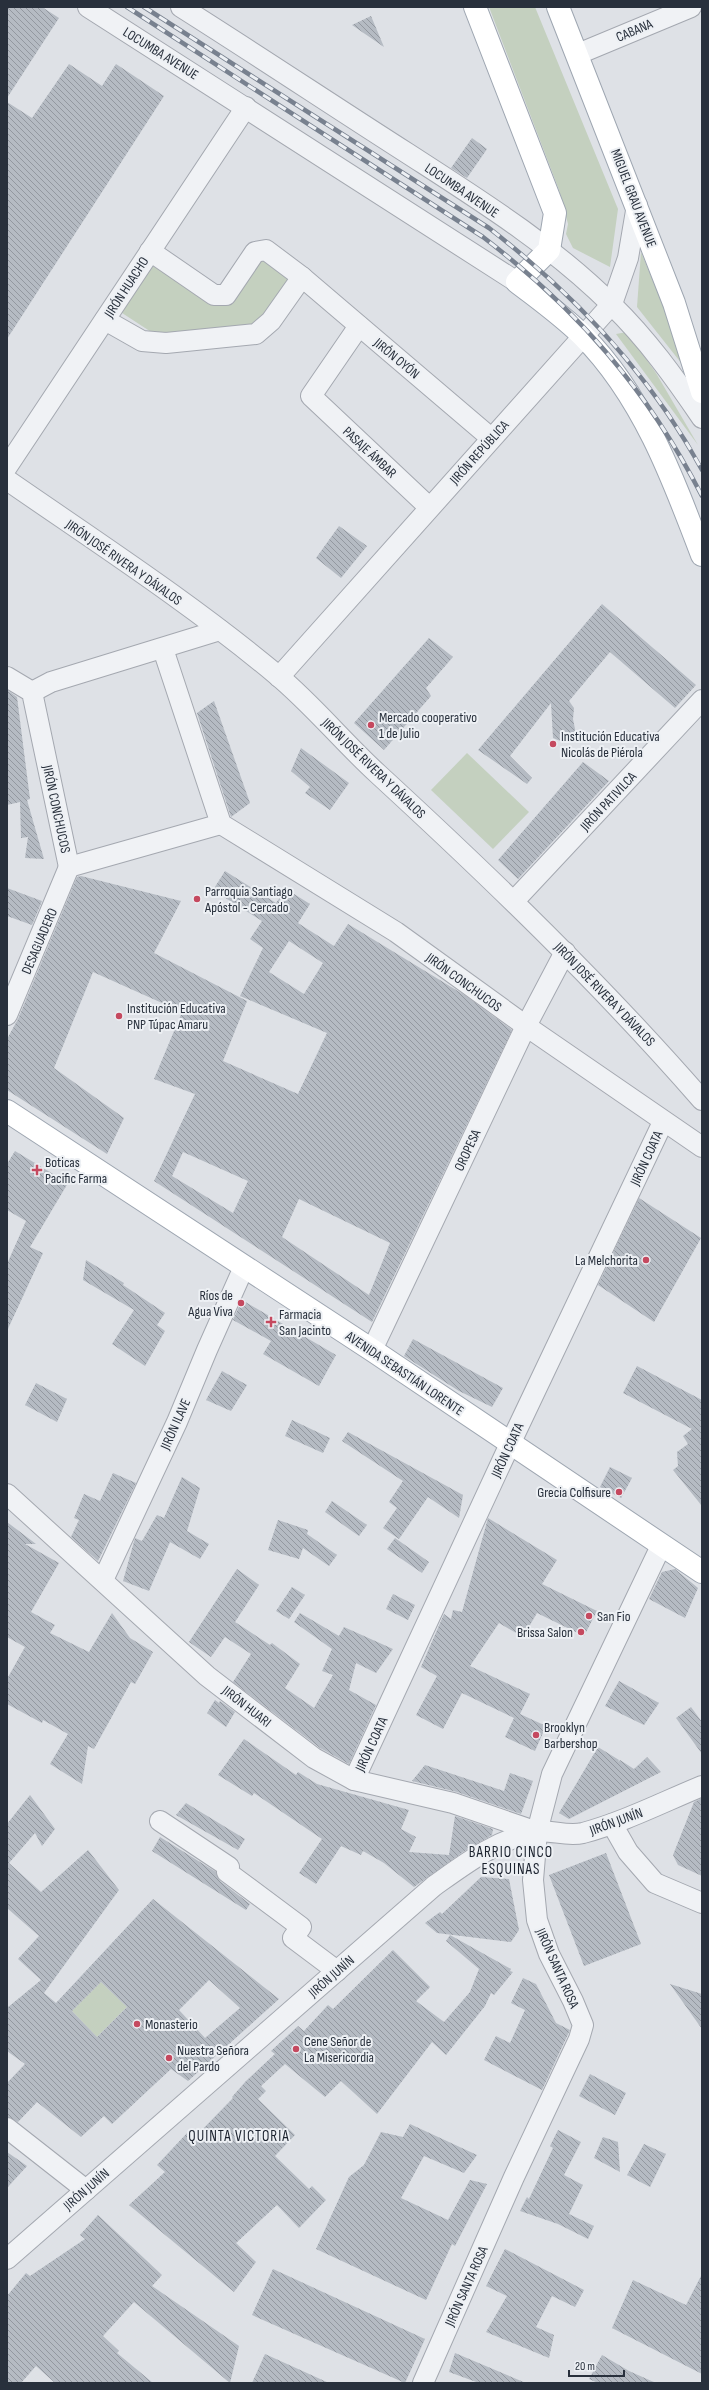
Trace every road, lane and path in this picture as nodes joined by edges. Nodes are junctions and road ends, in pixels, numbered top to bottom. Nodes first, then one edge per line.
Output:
1 (88, 7) edge
2 (475, 7) edge
3 (558, 7) edge
4 (685, 8) edge
5 (188, 9) edge
6 (578, 54) junction
7 (246, 107) junction
8 (637, 205) junction
9 (549, 250) junction
10 (150, 251) junction
11 (302, 277) junction
12 (516, 282) junction
13 (612, 304) junction
14 (105, 320) junction
15 (359, 326) junction
16 (582, 335) junction
17 (702, 392) edge
18 (702, 418) edge
19 (491, 438) junction
20 (7, 467) edge
21 (7, 480) edge
22 (429, 507) junction
23 (702, 555) edge
24 (220, 630) junction
25 (163, 649) junction
26 (7, 677) edge
27 (279, 677) junction
28 (32, 692) junction
29 (702, 700) edge
30 (221, 824) junction
31 (70, 866) junction
32 (514, 901) junction
33 (566, 952) junction
34 (7, 1015) edge
35 (526, 1026) junction
36 (702, 1100) edge
37 (7, 1111) edge
38 (663, 1122) junction
39 (702, 1147) edge
40 (244, 1266) junction
41 (372, 1350) junction
42 (510, 1444) junction
43 (7, 1494) edge
44 (661, 1546) junction
45 (702, 1572) edge
46 (103, 1580) junction
47 (354, 1780) junction
48 (702, 1786) edge
49 (160, 1821) dead end
50 (612, 1824) junction
51 (537, 1832) junction
52 (702, 1903) edge
53 (337, 1971) junction
54 (7, 2128) edge
55 (86, 2190) junction
56 (7, 2259) edge
57 (423, 2383) edge

1 - 7 street, LOCUMBA AVENUE
2 - 9 main road
3 - 6 main road, MIGUEL GRAU AVENUE
4 - 6 street, CABANA
5 - 9 street, LOCUMBA AVENUE
6 - 8 main road, MIGUEL GRAU AVENUE
7 - 10 street, JIRÓN HUACHO
7 - 12 street, LOCUMBA AVENUE
8 - 13 street, JIRÓN REPÚBLICA
8 - 17 main road, MIGUEL GRAU AVENUE
9 - 12 main road
9 - 13 street, LOCUMBA AVENUE
10 - 11 street, JIRÓN OYÓN
10 - 14 street, JIRÓN HUACHO
11 - 14 street
11 - 15 street, JIRÓN OYÓN
12 - 16 main road
13 - 16 street, JIRÓN REPÚBLICA
13 - 18 street, LOCUMBA AVENUE
14 - 20 street, JIRÓN HUACHO
15 - 19 street, JIRÓN OYÓN
15 - 22 street, PASAJE ÁMBAR
16 - 19 street, JIRÓN REPÚBLICA
16 - 23 main road
19 - 22 street, JIRÓN REPÚBLICA
21 - 24 street, JIRÓN JOSÉ RIVERA Y DÁVALOS
22 - 27 street, JIRÓN REPÚBLICA
24 - 25 street
24 - 27 street, JIRÓN JOSÉ RIVERA Y DÁVALOS
25 - 28 street
25 - 30 street
26 - 28 street
27 - 32 street, JIRÓN JOSÉ RIVERA Y DÁVALOS
28 - 31 street, JIRÓN CONCHUCOS
29 - 32 street, JIRÓN PATIVILCA
30 - 31 street, JIRÓN CONCHUCOS
30 - 35 street, JIRÓN CONCHUCOS
31 - 34 street, DESAGUADERO
32 - 33 street, JIRÓN JOSÉ RIVERA Y DÁVALOS
33 - 35 street, OROPESA
33 - 36 street, JIRÓN JOSÉ RIVERA Y DÁVALOS
35 - 38 street, JIRÓN CONCHUCOS
35 - 41 street, OROPESA
37 - 40 main road, AVENIDA SEBASTIÁN LORENTE
38 - 39 street, JIRÓN CONCHUCOS
38 - 42 street, JIRÓN COATA
40 - 41 main road, AVENIDA SEBASTIÁN LORENTE
40 - 46 street, JIRÓN ILAVE
41 - 42 main road, AVENIDA SEBASTIÁN LORENTE
42 - 44 main road, AVENIDA SEBASTIÁN LORENTE
42 - 47 street, JIRÓN COATA
43 - 46 street, JIRÓN HUARI
44 - 45 main road, AVENIDA SEBASTIÁN LORENTE
44 - 51 street, JIRÓN SANTA ROSA
46 - 47 street, JIRÓN HUARI
47 - 51 street, JIRÓN HUARI
48 - 50 street, JIRÓN JUNÍN
49 - 53 street
50 - 51 street, JIRÓN JUNÍN
50 - 52 street
51 - 53 street, JIRÓN JUNÍN
51 - 57 street, JIRÓN SANTA ROSA
53 - 55 street, JIRÓN JUNÍN
54 - 55 street
55 - 56 street, JIRÓN JUNÍN

